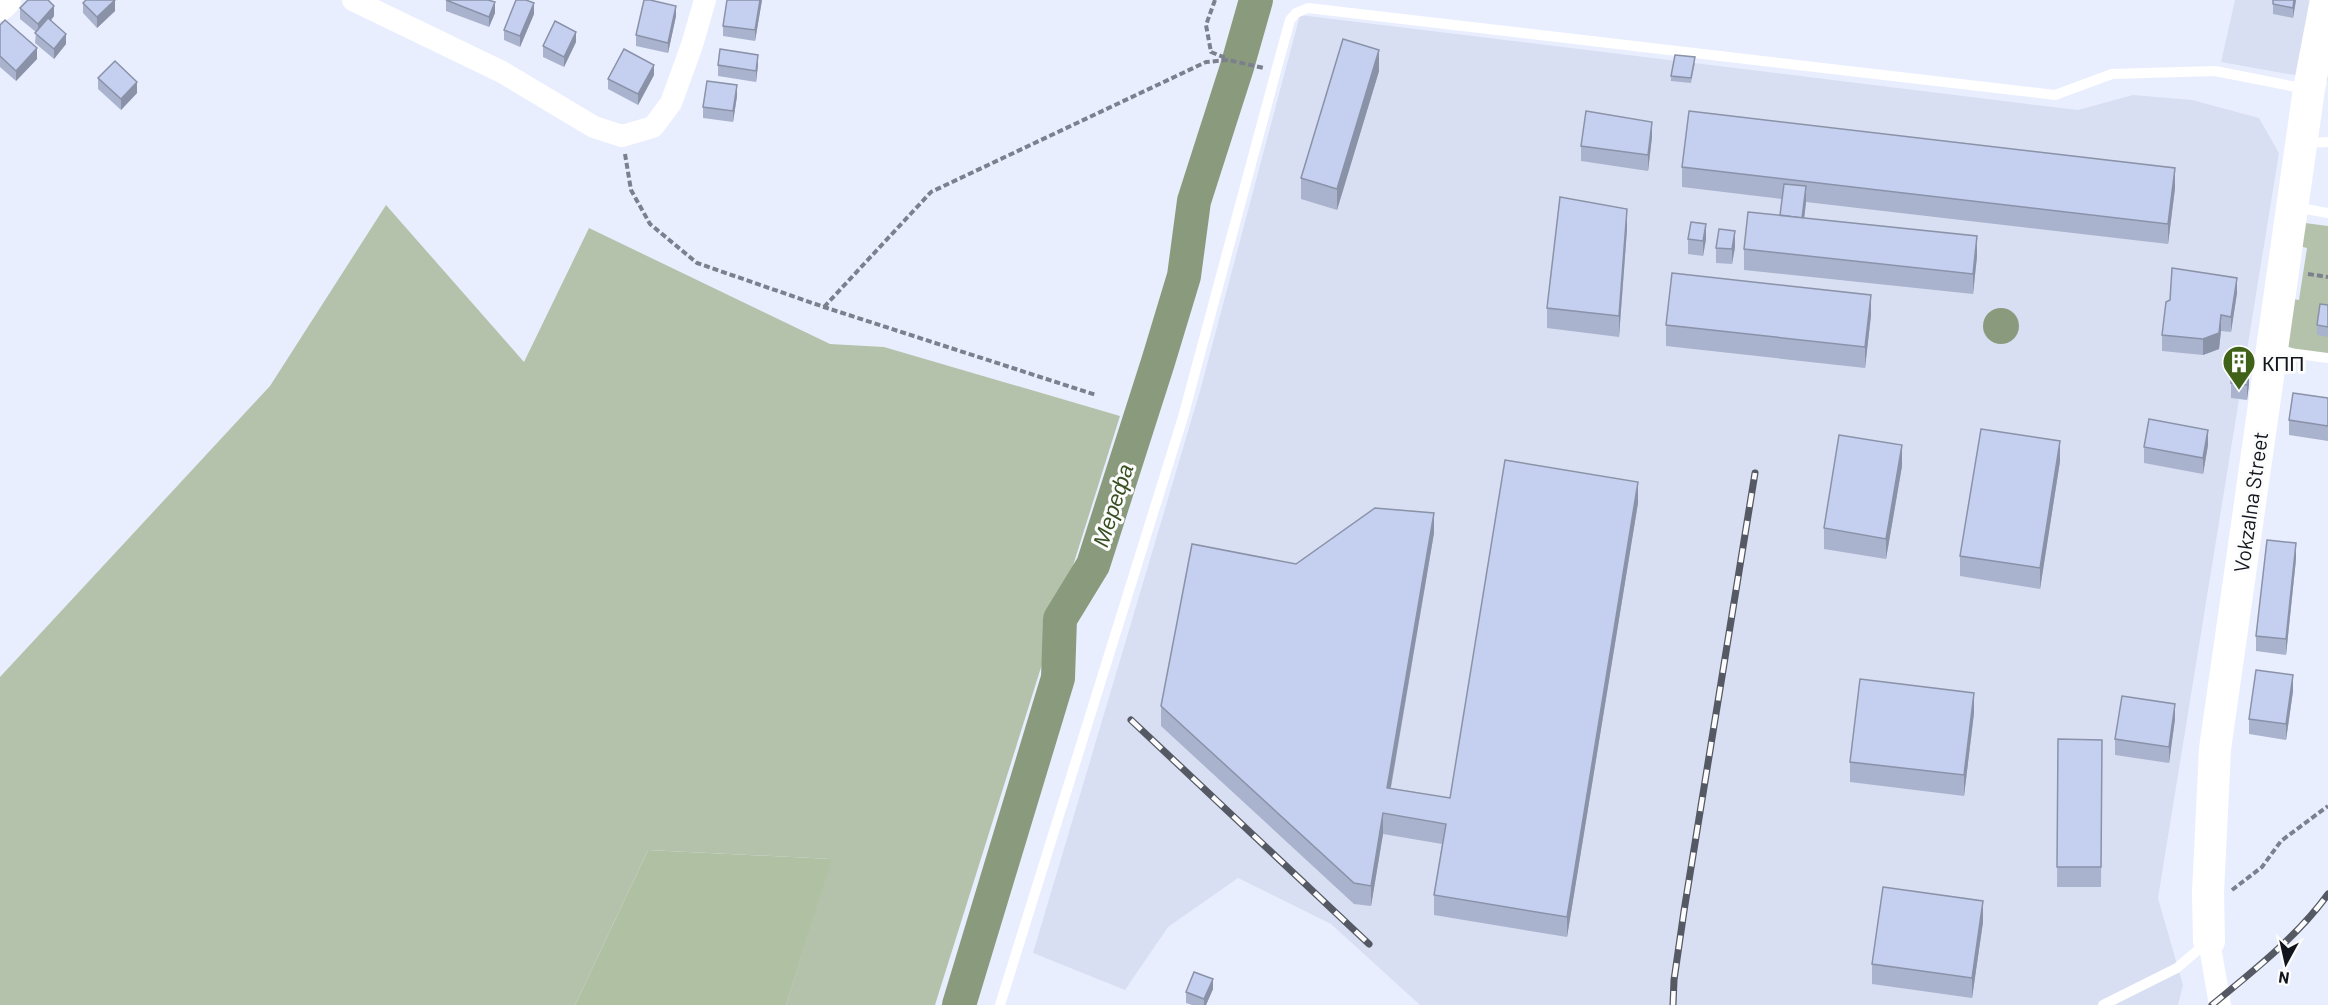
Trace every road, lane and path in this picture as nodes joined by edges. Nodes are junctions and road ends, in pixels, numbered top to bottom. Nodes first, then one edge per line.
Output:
1 (5, 0) edge
2 (352, 0) edge
3 (705, 0) edge
4 (1215, 0) edge
5 (2326, 0) edge
6 (0, 5) edge
7 (1228, 60) junction
8 (1249, 63) dead end
9 (2309, 89) junction
10 (622, 136) junction
11 (2314, 142) edge
12 (2292, 207) junction
13 (2328, 213) edge
14 (824, 308) junction
15 (2272, 351) junction
16 (2328, 358) edge
17 (1096, 395) dead end
18 (2328, 806) edge
19 (2228, 893) dead end
20 (2209, 941) junction
21 (1000, 1005) edge
22 (2103, 1005) edge
23 (2220, 1005) edge

1 - 6 street
2 - 10 street
3 - 10 street
4 - 7 path
5 - 9 street, Vokzalna Street
7 - 8 path
7 - 14 path
9 - 11 street, Vokzalna Street
9 - 21 lane
10 - 14 path
11 - 12 street, Vokzalna Street
12 - 13 lane
12 - 15 street, Vokzalna Street
14 - 17 path
15 - 16 lane
15 - 20 street, Vokzalna Street
18 - 19 path
20 - 22 lane
20 - 23 street, Vokzalna Street

